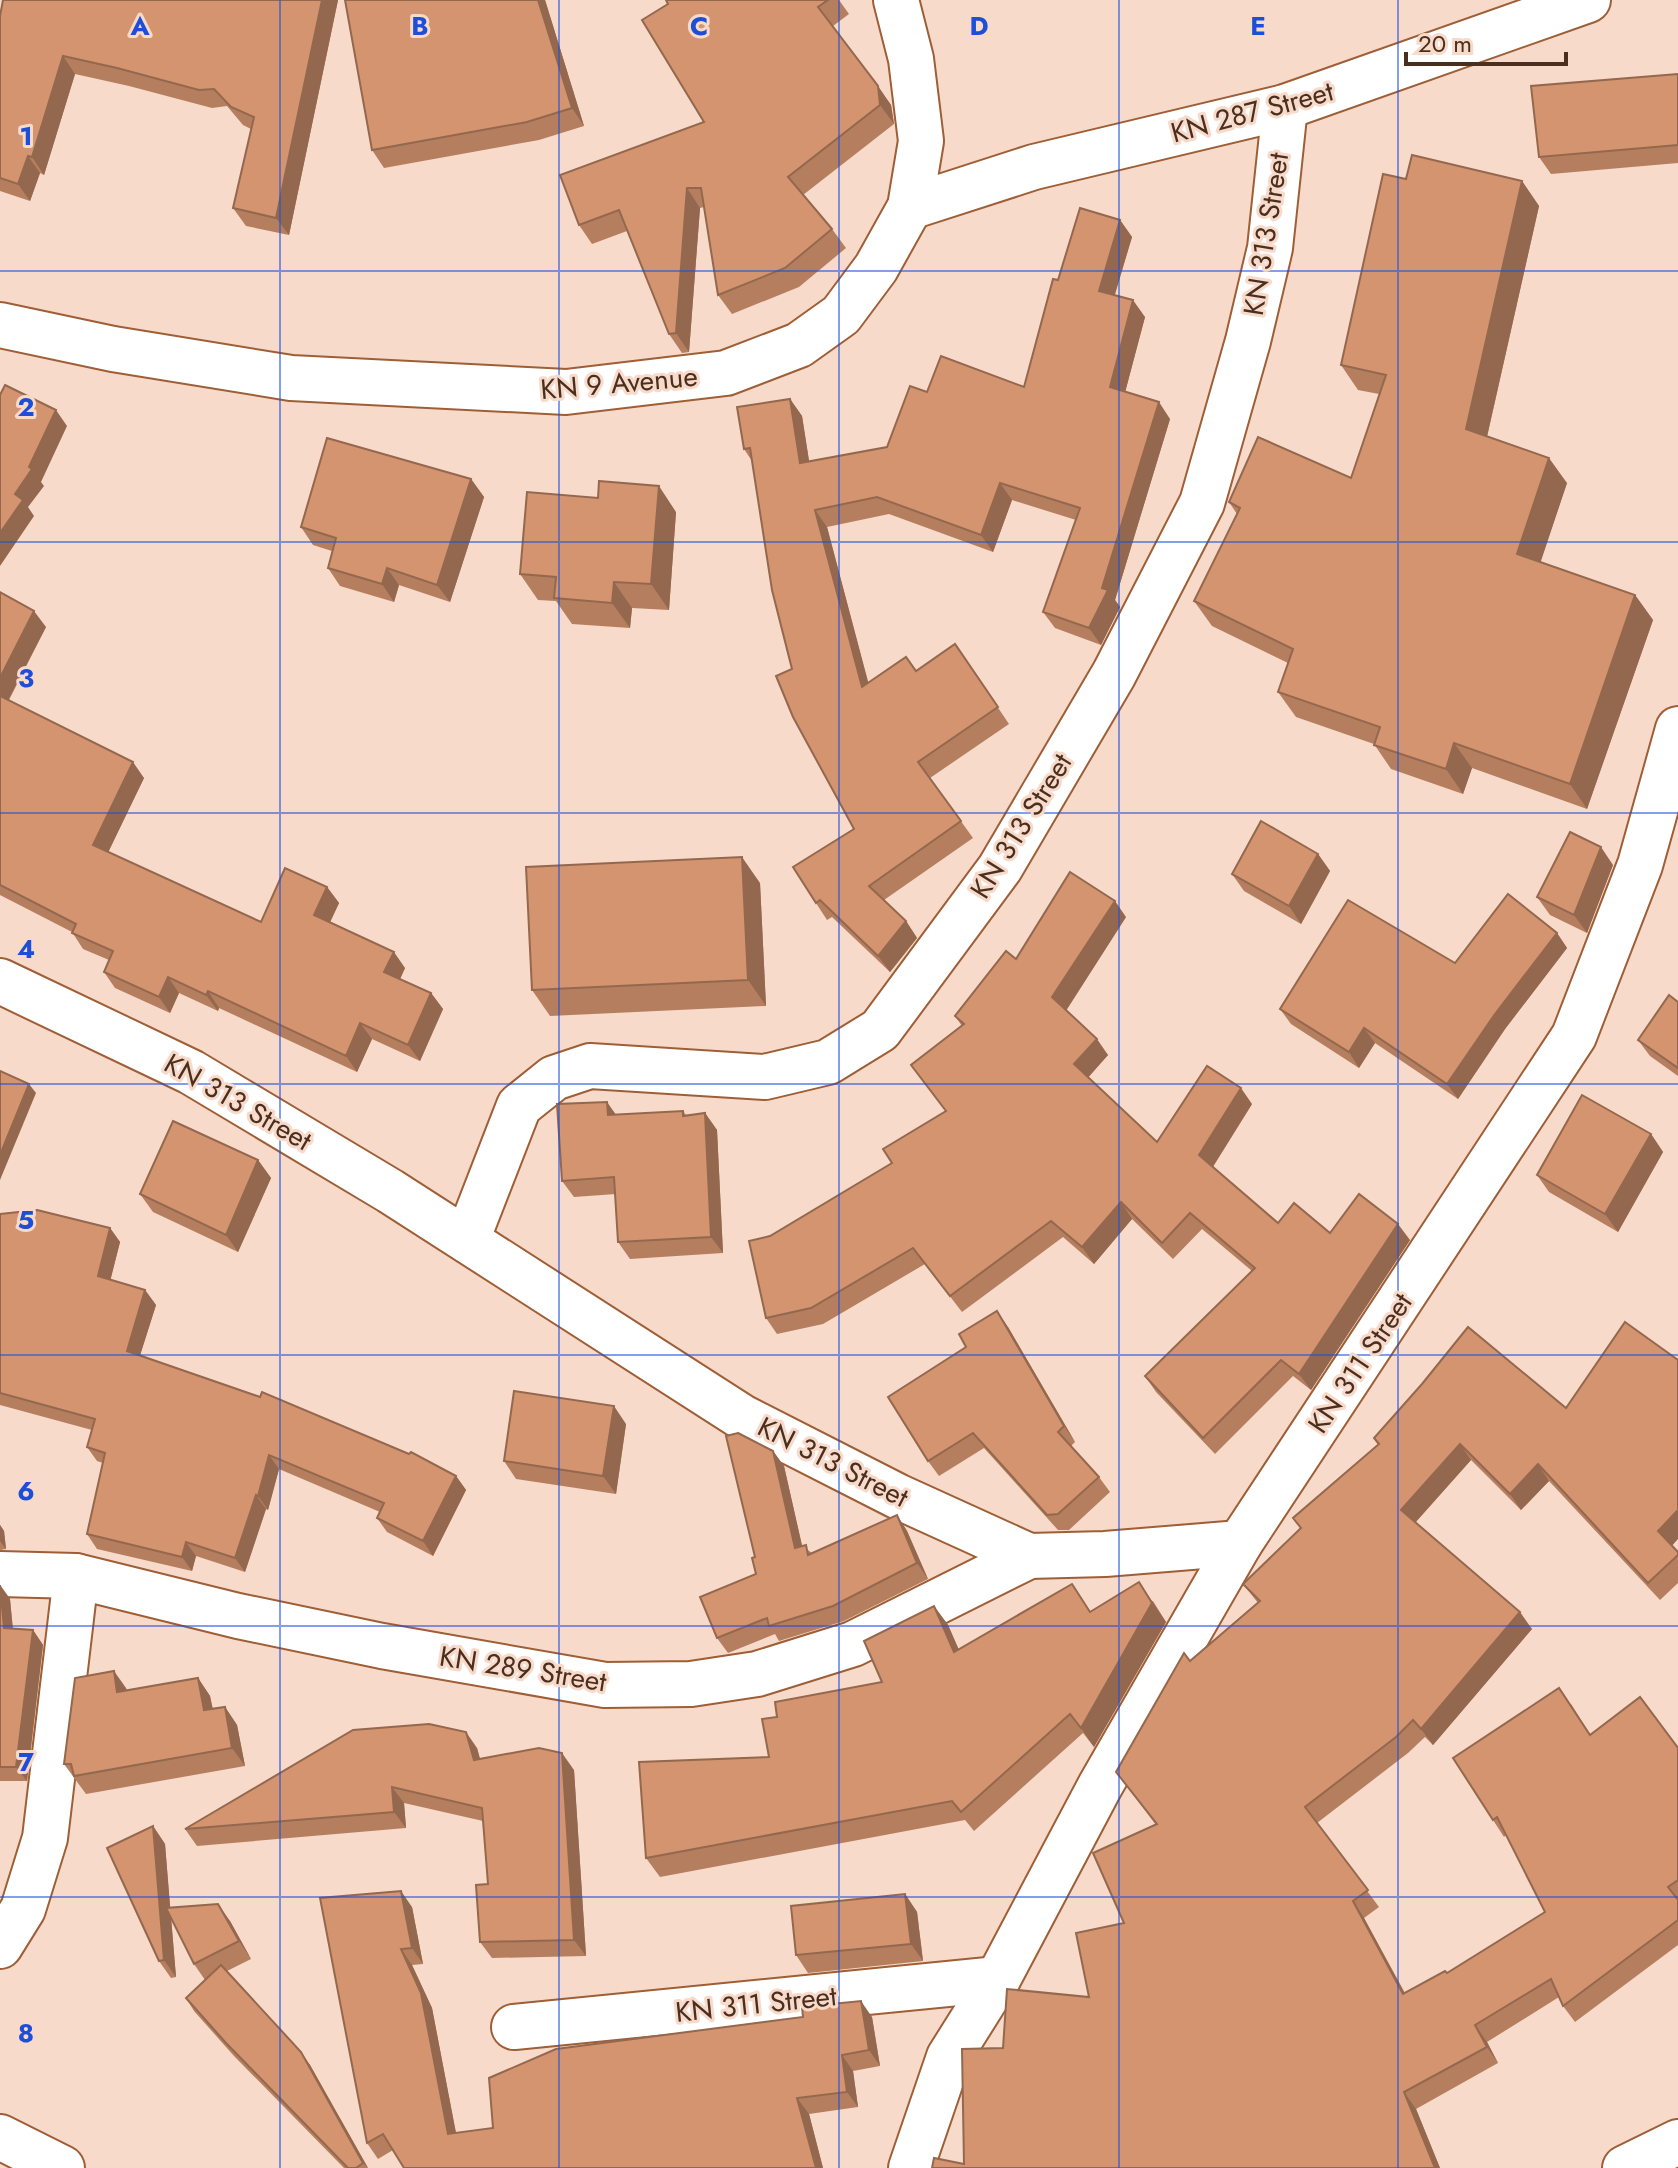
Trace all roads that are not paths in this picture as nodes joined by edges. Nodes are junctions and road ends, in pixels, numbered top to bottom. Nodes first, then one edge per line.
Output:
1 (896, 0) edge
2 (1588, 0) edge
3 (1285, 107) junction
4 (910, 207) junction
5 (0, 325) edge
6 (1678, 729) edge
7 (0, 981) edge
8 (467, 1240) junction
9 (1240, 1543) junction
10 (1029, 1556) junction
11 (0, 1574) edge
12 (76, 1576) junction
13 (0, 1946) edge
14 (998, 1979) junction
15 (514, 2027) dead end
16 (0, 2137) edge
17 (1678, 2142) edge
18 (62, 2168) edge
19 (911, 2168) edge
20 (1625, 2168) edge

1 - 4 street, KN 9 Avenue
2 - 3 street, KN 287 Street
3 - 4 street, KN 287 Street
3 - 8 street, KN 313 Street
4 - 5 street, KN 9 Avenue
6 - 9 street, KN 311 Street
7 - 8 street, KN 313 Street
8 - 10 street, KN 313 Street
9 - 10 street, KN 313 Street
9 - 14 street, KN 311 Street
10 - 12 street, KN 289 Street
11 - 12 street, KN 289 Street
12 - 13 street
14 - 15 street, KN 311 Street
14 - 19 street, KN 311 Street
16 - 18 street
17 - 20 street

